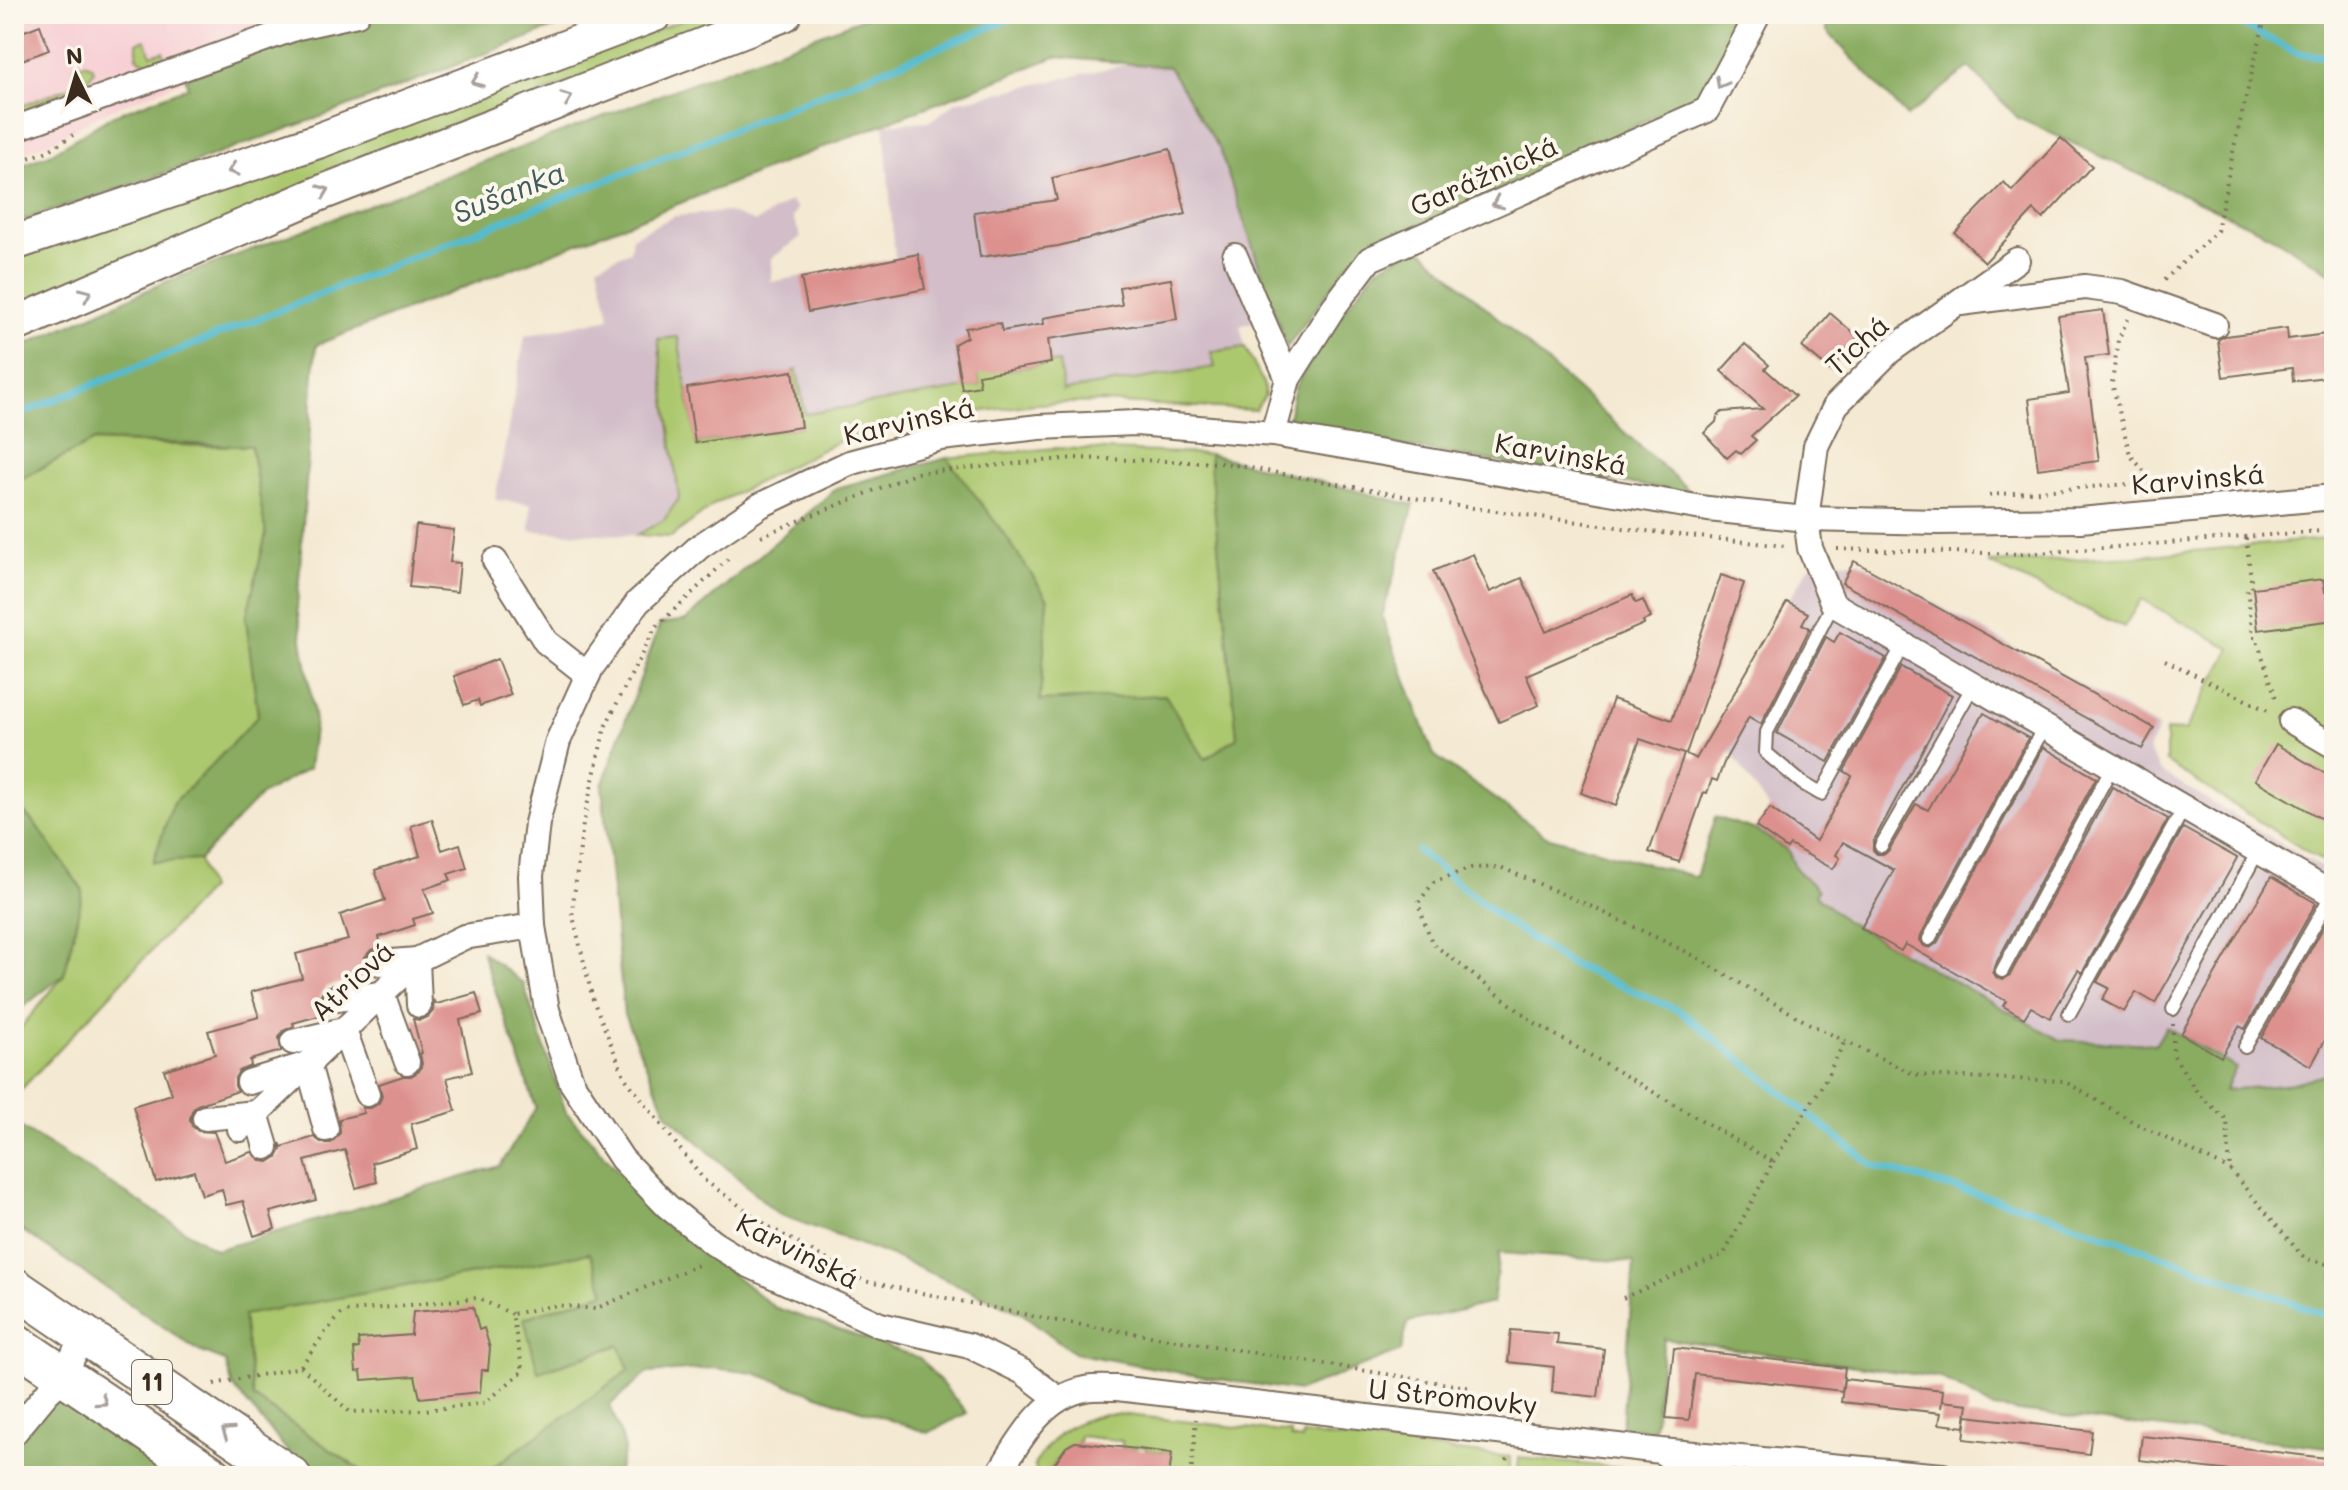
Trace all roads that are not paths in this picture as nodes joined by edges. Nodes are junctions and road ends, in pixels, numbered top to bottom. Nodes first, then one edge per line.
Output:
1 (357, 14) edge
2 (655, 14) edge
3 (784, 14) edge
4 (1758, 14) edge
5 (14, 129) edge
6 (14, 243) edge
7 (1235, 256) dead end
8 (2017, 260) dead end
9 (1955, 304) junction
10 (14, 325) edge
11 (2215, 325) dead end
12 (1288, 379) junction
13 (1273, 434) junction
14 (2334, 497) edge
15 (1806, 519) junction
16 (495, 561) dead end
17 (1833, 604) junction
18 (1903, 645) junction
19 (588, 675) junction
20 (1973, 686) junction
21 (2287, 720) road end
22 (2044, 727) junction
23 (2334, 746) edge
24 (2112, 767) junction
25 (2184, 808) junction
26 (1881, 846) dead end
27 (2258, 851) junction
28 (2333, 894) edge
29 (533, 926) junction
30 (1929, 939) dead end
31 (417, 960) junction
32 (379, 963) dead end
33 (2002, 971) dead end
34 (382, 994) junction
35 (335, 999) dead end
36 (419, 1005) dead end
37 (2173, 1009) road end
38 (2069, 1014) dead end
39 (344, 1030) junction
40 (293, 1042) dead end
41 (2245, 1047) dead end
42 (407, 1062) dead end
43 (308, 1064) junction
44 (249, 1082) dead end
45 (367, 1094) dead end
46 (205, 1118) dead end
47 (248, 1121) junction
48 (326, 1129) dead end
49 (266, 1147) dead end
50 (14, 1287) edge
51 (82, 1334) junction
52 (14, 1342) edge
53 (65, 1376) junction
54 (1057, 1398) junction
55 (14, 1433) edge
56 (1661, 1451) junction
57 (1914, 1474) edge
58 (1001, 1475) edge
59 (213, 1476) edge
60 (291, 1476) edge
61 (1696, 1476) edge
62 (1943, 1476) edge

1 - 5 street
2 -> 6 main road
10 -> 3 main road
4 -> 12 street, Garážnická
7 - 12 street
8 - 9 street, Tichá
9 - 11 street
9 - 15 street, Tichá
12 - 13 street, Garážnická
13 - 15 street, Karvinská
13 - 19 street, Karvinská
14 - 15 street, Karvinská
15 - 17 street, Tichá
16 - 19 street
17 - 18 street
17 - 18 lane
18 - 20 street
19 - 29 street, Karvinská
20 - 22 street
20 - 26 lane
21 - 23 street
22 - 24 street
22 - 30 lane
24 - 25 street
24 - 33 lane
25 - 27 street
25 - 38 lane
27 - 28 street
27 - 37 lane
28 - 41 lane
29 - 31 street, Atriová
29 - 54 street, Karvinská
31 - 32 street
31 - 34 street, Atriová
31 - 36 street
34 - 35 street
34 - 39 street, Atriová
34 - 42 street
39 - 40 street
39 - 43 street, Atriová
39 - 45 street
43 - 44 street
43 - 47 street, Atriová
43 - 48 street
46 - 47 street
47 - 49 street
50 - 51 main road, 11
51 - 53 street
60 -> 51 main road, 11
52 - 53 main road, 11
53 - 55 street
53 -> 59 main road, 11
54 - 56 street, U Stromovky
54 - 58 street
56 - 57 street, U Stromovky
56 - 61 street
57 - 62 street, U Stromovky

